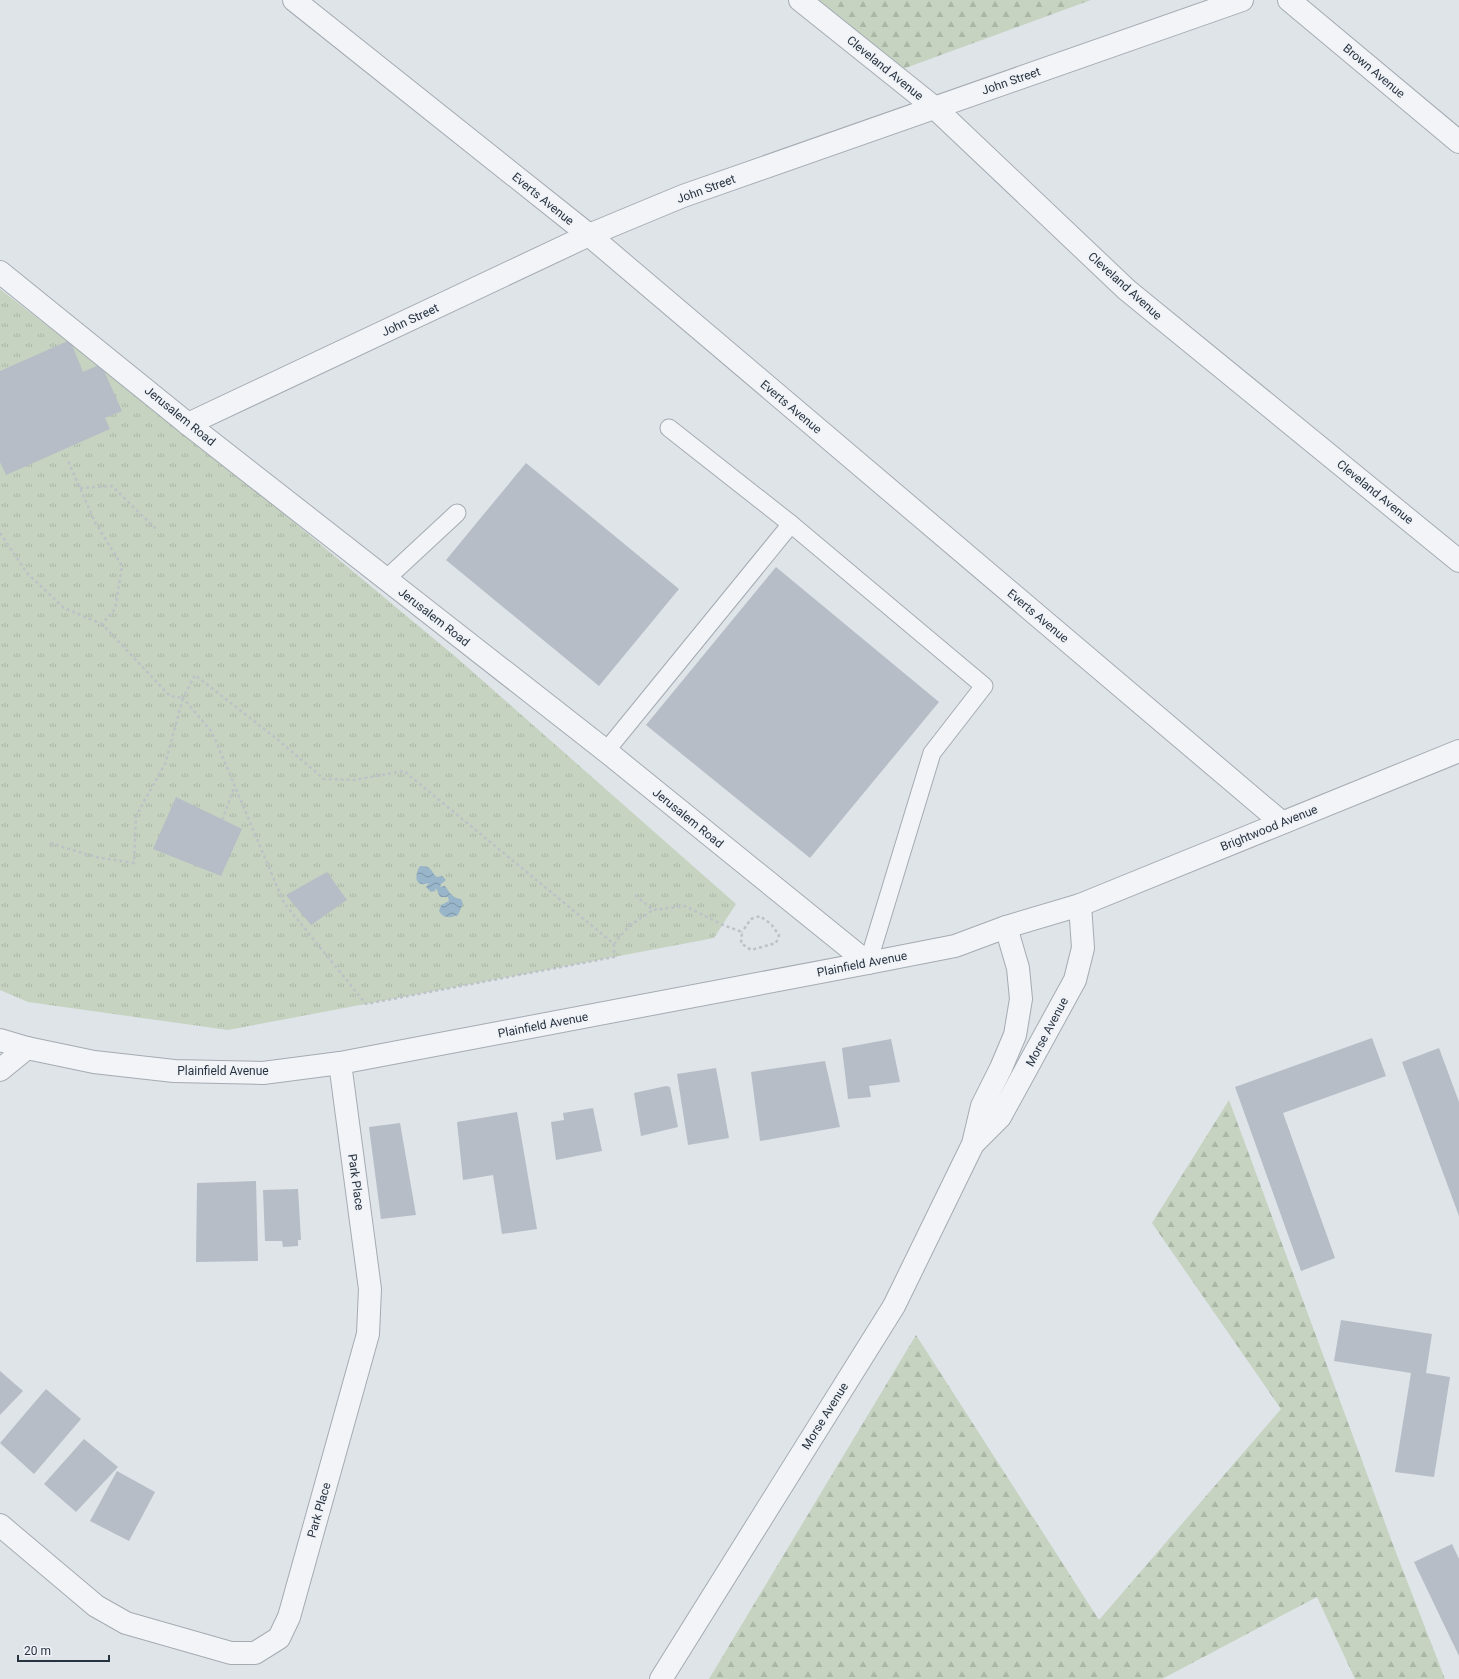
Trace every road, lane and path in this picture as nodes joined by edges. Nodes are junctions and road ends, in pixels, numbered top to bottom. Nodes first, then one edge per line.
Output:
1 (294, 0) edge
2 (800, 0) edge
3 (1242, 0) edge
4 (1289, 0) edge
5 (935, 108) junction
6 (1459, 142) edge
7 (589, 235) junction
8 (0, 272) edge
9 (188, 424) junction
10 (668, 428) dead end
11 (68, 461) dead end
12 (80, 488) junction
13 (457, 513) dead end
14 (791, 524) junction
15 (157, 530) dead end
16 (0, 533) edge
17 (1459, 561) edge
18 (386, 579) junction
19 (102, 624) junction
20 (183, 698) junction
21 (606, 751) junction
22 (1459, 751) edge
23 (235, 786) junction
24 (222, 820) dead end
25 (1281, 822) junction
26 (50, 842) dead end
27 (635, 895) dead end
28 (1080, 905) junction
29 (653, 910) junction
30 (1006, 927) junction
31 (742, 932) junction
32 (614, 944) junction
33 (868, 963) junction
34 (0, 1040) edge
35 (27, 1048) junction
36 (340, 1063) junction
37 (0, 1070) edge
38 (973, 1144) junction
39 (0, 1525) edge
40 (661, 1679) edge

1 - 7 street, Everts Avenue
2 - 5 street, Cleveland Avenue
3 - 5 street, John Street
4 - 6 street, Brown Avenue
5 - 7 street, John Street
5 - 17 street, Cleveland Avenue
7 - 9 street, John Street
7 - 25 street, Everts Avenue
8 - 9 street, Jerusalem Road
9 - 18 street, Jerusalem Road
10 - 14 lane
11 - 12 path
12 - 15 path
12 - 19 path
13 - 18 lane
14 - 21 lane
14 - 33 lane
16 - 19 path
18 - 21 street, Jerusalem Road
19 - 20 path
20 - 23 path
20 - 26 path
20 - 32 path
21 - 33 street, Jerusalem Road
22 - 25 street, Brightwood Avenue
23 - 24 path
23 - 32 path
25 - 28 street, Brightwood Avenue
27 - 29 path
28 - 30 street, Plainfield Avenue
28 - 38 street, Morse Avenue
29 - 31 path
29 - 32 path
30 - 33 street, Plainfield Avenue
30 - 38 street, Morse Avenue
31 - 31 path
33 - 36 street, Plainfield Avenue
34 - 35 street, Plainfield Avenue
35 - 36 street, Plainfield Avenue
35 - 37 street
36 - 39 street, Park Place
38 - 40 street, Morse Avenue

